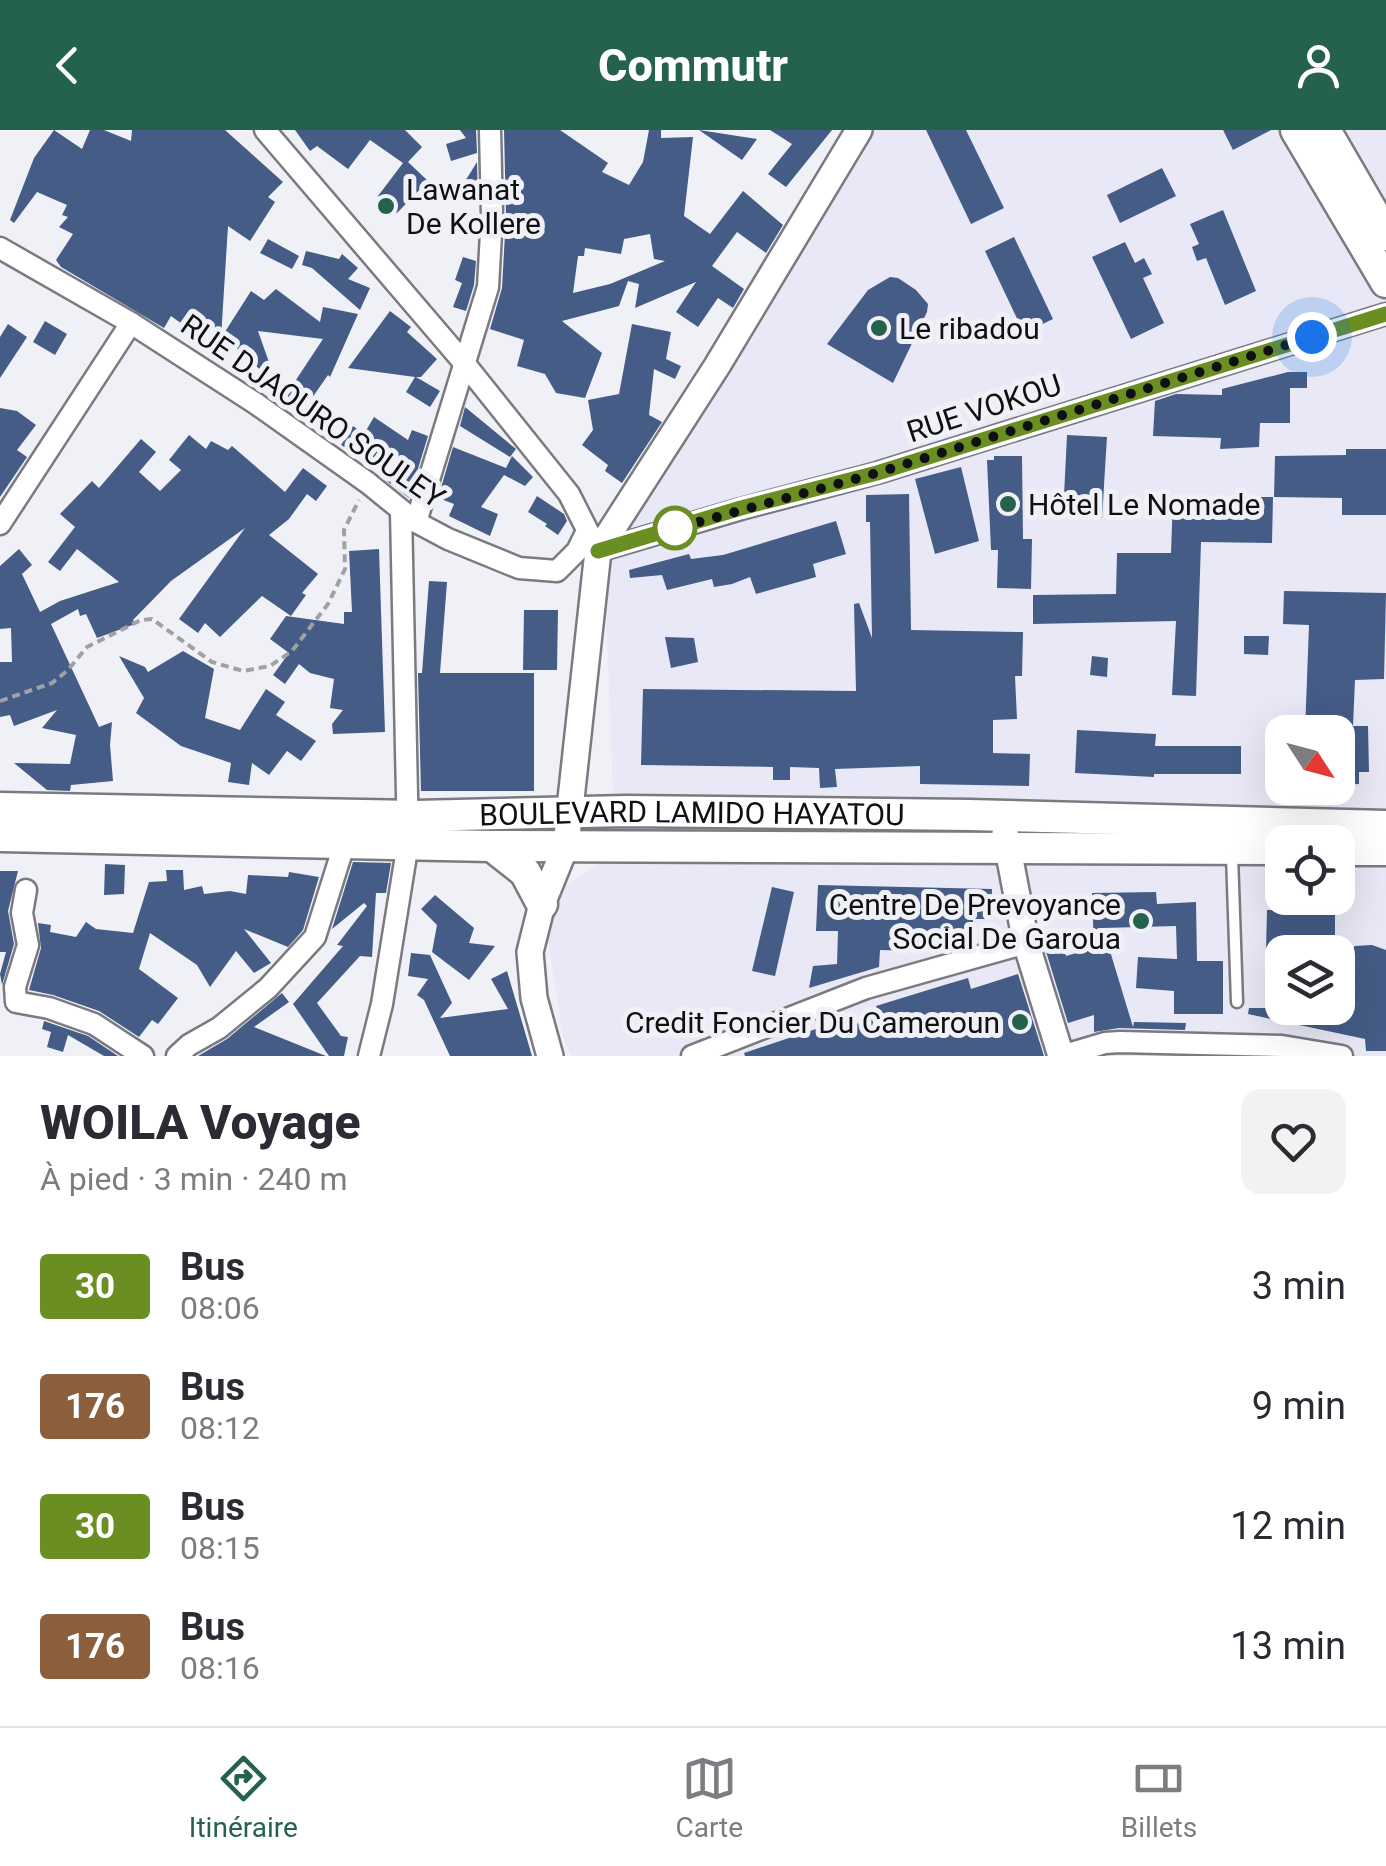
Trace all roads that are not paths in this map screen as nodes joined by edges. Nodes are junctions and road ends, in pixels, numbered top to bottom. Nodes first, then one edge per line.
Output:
1 (265, 130) edge
2 (490, 130) edge
3 (859, 130) edge
4 (1296, 130) edge
5 (1325, 130) edge
6 (1386, 236) edge
7 (0, 248) edge
8 (1386, 282) edge
9 (1386, 314) edge
10 (131, 323) junction
11 (465, 364) junction
12 (409, 517) junction
13 (0, 524) edge
14 (593, 541) junction
15 (0, 808) edge
16 (570, 812) junction
17 (44, 823) junction
18 (1386, 826) edge
19 (407, 829) junction
20 (1004, 831) junction
21 (0, 836) edge
22 (345, 842) junction
23 (566, 845) junction
24 (492, 846) junction
25 (1232, 848) junction
26 (1265, 849) edge
27 (1355, 850) edge
28 (1386, 850) edge
29 (26, 890) dead end
30 (542, 904) junction
31 (1026, 944) junction
32 (1237, 1002) dead end
33 (142, 1056) edge
34 (177, 1056) edge
35 (368, 1056) edge
36 (550, 1056) edge
37 (692, 1056) edge
38 (1061, 1056) edge
39 (1342, 1056) edge

1 - 11 street
2 - 11 street
3 - 14 street
4 - 8 main road
5 - 6 main road
7 - 10 street, RUE DJAOURO SOULEY
9 - 14 street, RUE VOKOU
10 - 12 street, RUE DJAOURO SOULEY
10 - 13 street
11 - 12 street
11 - 14 street
12 - 14 street, RUE DJAOURO SOULEY
12 - 19 street
14 - 16 street
15 - 17 main road, BOULEVARD LAMIDO HAYATOU
16 - 19 main road, BOULEVARD LAMIDO HAYATOU
16 - 20 main road, BOULEVARD LAMIDO HAYATOU
16 - 23 street
17 - 19 main road, BOULEVARD LAMIDO HAYATOU
17 - 21 main road, BOULEVARD LAMIDO HAYATOU
17 - 22 main road, BOULEVARD LAMIDO HAYATOU
18 - 20 main road, BOULEVARD LAMIDO HAYATOU
19 - 22 main road, BOULEVARD LAMIDO HAYATOU
19 - 24 main road, BOULEVARD LAMIDO HAYATOU
19 - 35 street
20 - 23 main road, BOULEVARD LAMIDO HAYATOU
20 - 25 main road, BOULEVARD LAMIDO HAYATOU
20 - 31 street
22 - 34 street
23 - 24 main road, BOULEVARD LAMIDO HAYATOU
23 - 30 street
24 - 30 main road
25 - 26 main road, BOULEVARD LAMIDO HAYATOU
25 - 32 lane
27 - 28 main road
29 - 33 street
30 - 36 street
31 - 37 street
31 - 38 street
38 - 39 street

